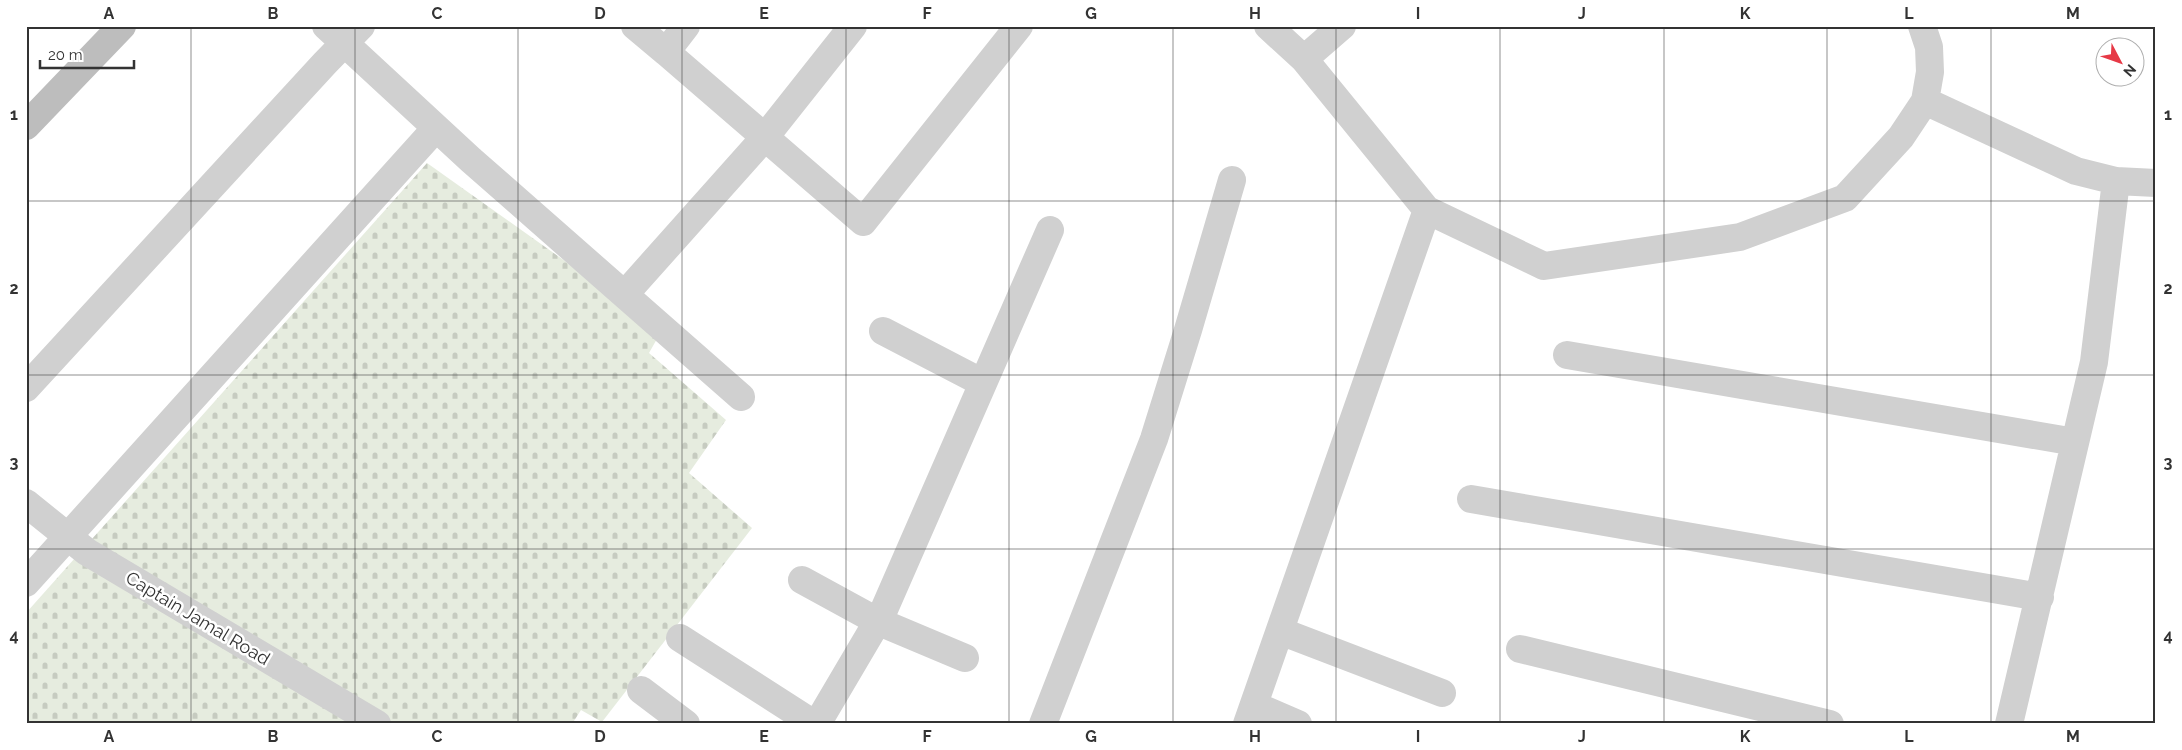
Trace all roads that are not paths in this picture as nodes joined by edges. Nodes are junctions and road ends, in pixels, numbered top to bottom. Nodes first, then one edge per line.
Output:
1 (635, 26) edge
2 (686, 26) edge
3 (853, 26) edge
4 (1019, 26) edge
5 (1268, 26) edge
6 (1342, 26) edge
7 (1922, 26) edge
8 (120, 27) edge
9 (344, 32) edge
10 (666, 52) junction
11 (1304, 59) junction
12 (1925, 101) junction
13 (26, 126) edge
14 (436, 128) junction
15 (765, 138) junction
16 (1232, 180) dead end
17 (2116, 182) junction
18 (2156, 183) edge
19 (1427, 210) junction
20 (1050, 230) dead end
21 (625, 294) junction
22 (882, 331) dead end
23 (1567, 355) dead end
24 (983, 383) junction
25 (26, 388) edge
26 (741, 397) dead end
27 (2075, 442) junction
28 (1471, 499) dead end
29 (26, 503) edge
30 (68, 536) junction
31 (802, 580) dead end
32 (26, 583) edge
33 (2040, 597) junction
34 (877, 621) junction
35 (1280, 631) junction
36 (680, 638) dead end
37 (1520, 649) dead end
38 (965, 658) dead end
39 (640, 690) dead end
40 (1442, 693) dead end
41 (1251, 714) edge
42 (377, 724) edge
43 (686, 724) edge
44 (816, 724) edge
45 (1043, 724) edge
46 (1298, 724) edge
47 (1830, 724) edge
48 (2009, 724) edge

1 - 10 street
2 - 10 street
3 - 15 street
4 - 15 street
5 - 11 street
6 - 11 street
7 - 12 street
8 - 13 main road
9 - 14 street
9 - 25 street
10 - 15 street
11 - 19 street
12 - 17 street
12 - 19 street
14 - 21 street
14 - 30 street
15 - 21 street
16 - 45 street
17 - 18 street
17 - 27 street
19 - 35 street
20 - 24 street
21 - 26 street
22 - 24 street
23 - 27 street
24 - 34 street
27 - 33 street
28 - 33 street
29 - 30 street, Captain Jamal Road
30 - 32 street
30 - 42 street, Captain Jamal Road
31 - 34 street
33 - 48 street
34 - 38 street
34 - 44 street
35 - 40 street
35 - 41 street
36 - 44 street
37 - 47 street
39 - 43 street
41 - 46 street

